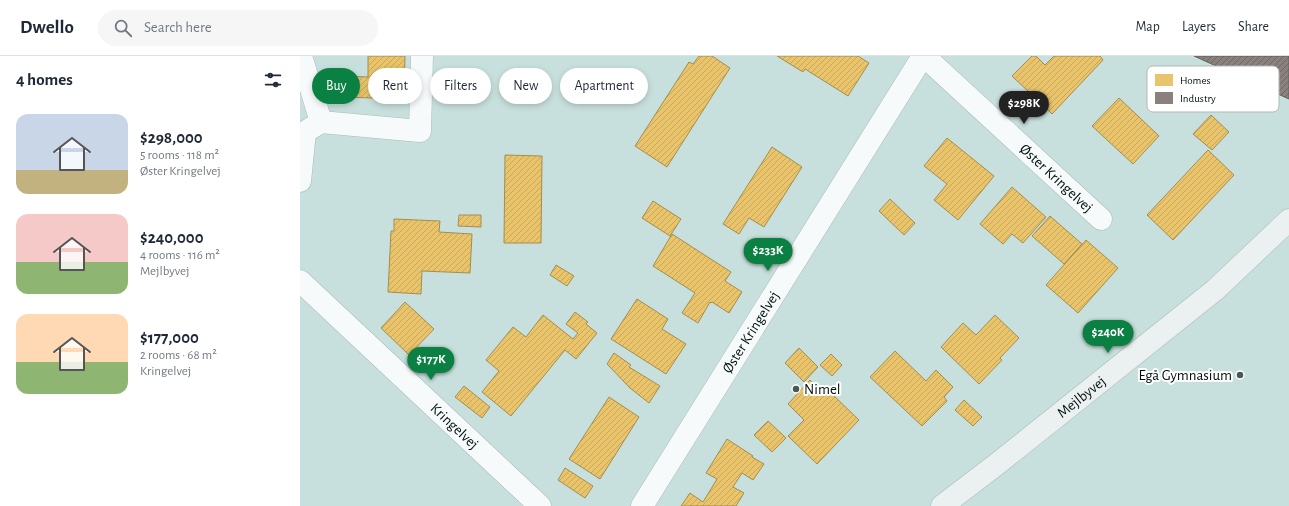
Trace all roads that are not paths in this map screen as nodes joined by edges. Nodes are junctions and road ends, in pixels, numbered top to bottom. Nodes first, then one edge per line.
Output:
1 (301, 56) edge
2 (422, 56) edge
3 (924, 56) edge
4 (321, 122) junction
5 (300, 181) edge
6 (1101, 219) dead end
7 (1289, 220) edge
8 (300, 281) edge
9 (540, 506) edge
10 (642, 506) edge
11 (942, 506) edge

1 - 4 street
2 - 4 street
3 - 6 street, Øster Kringelvej
3 - 10 street, Øster Kringelvej
4 - 5 street
7 - 11 street, Mejlbyvej
8 - 9 street, Kringelvej

